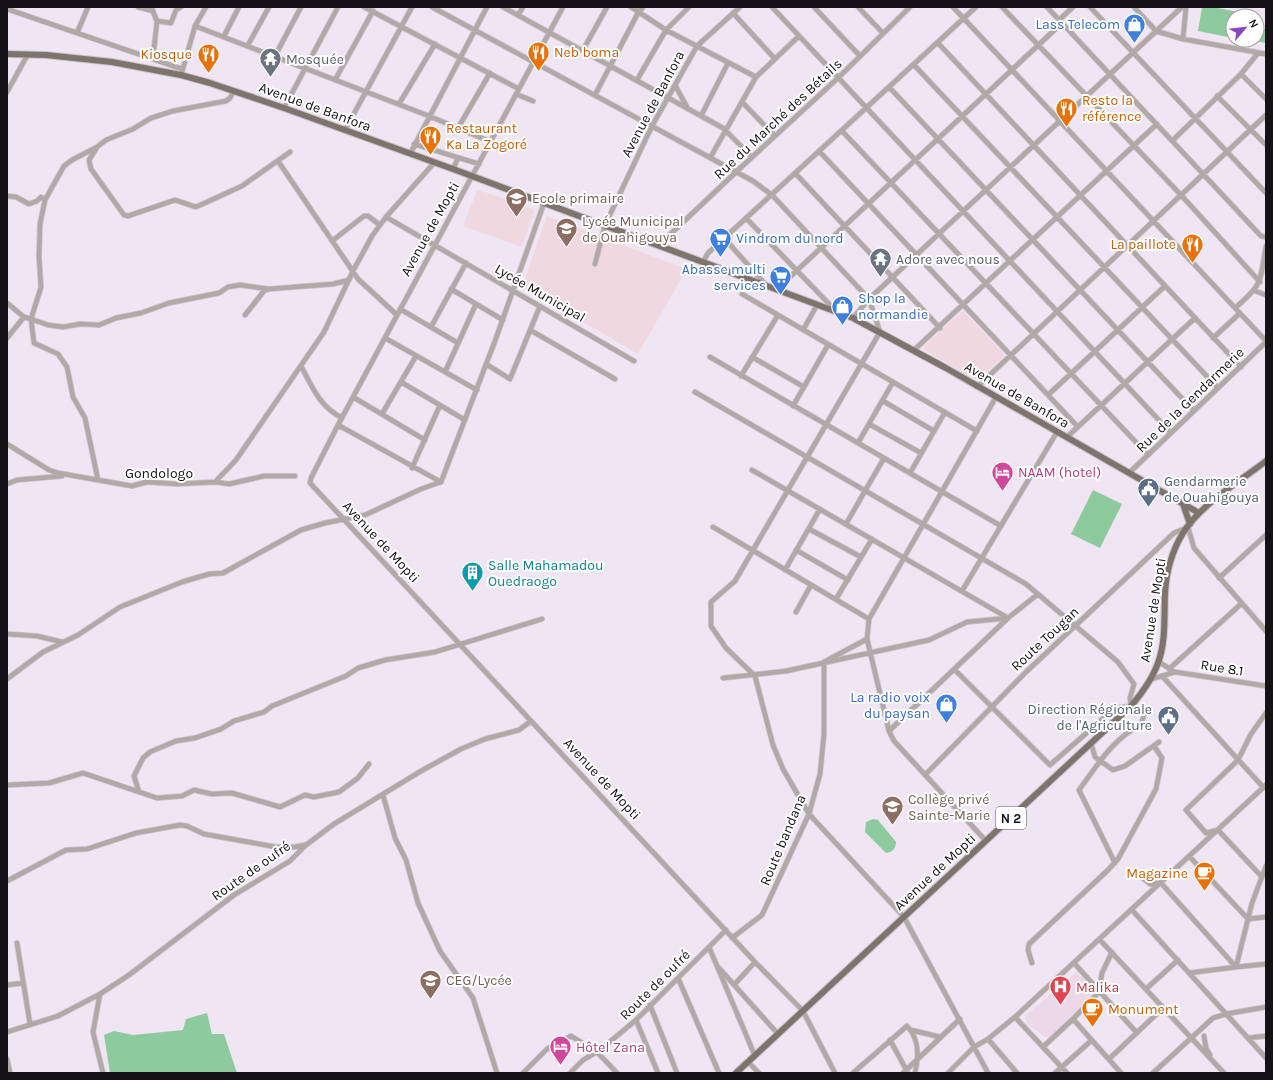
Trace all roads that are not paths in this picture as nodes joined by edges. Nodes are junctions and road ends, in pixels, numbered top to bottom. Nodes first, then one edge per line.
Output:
1 (88, 7) edge
2 (138, 7) edge
3 (181, 7) edge
4 (206, 7) edge
5 (240, 7) edge
6 (269, 7) edge
7 (301, 7) edge
8 (338, 7) edge
9 (364, 7) edge
10 (412, 7) edge
11 (432, 7) edge
12 (487, 7) edge
13 (503, 7) edge
14 (523, 7) edge
15 (563, 7) edge
16 (606, 7) edge
17 (631, 7) edge
18 (644, 7) edge
19 (690, 7) edge
20 (740, 7) edge
21 (772, 7) edge
22 (814, 7) edge
23 (858, 7) edge
24 (902, 7) edge
25 (910, 7) edge
26 (953, 7) edge
27 (976, 7) edge
28 (1002, 7) edge
29 (1047, 7) edge
30 (1073, 7) edge
31 (1090, 7) edge
32 (1134, 7) edge
33 (1180, 7) edge
34 (1186, 7) edge
35 (7, 9) edge
36 (152, 9) edge
37 (906, 11) junction
38 (373, 12) junction
39 (638, 13) junction
40 (732, 13) junction
41 (518, 15) junction
42 (964, 18) junction
43 (157, 21) junction
44 (1061, 22) junction
45 (195, 26) junction
46 (401, 26) junction
47 (474, 30) junction
48 (666, 30) junction
49 (1156, 31) junction
50 (549, 32) junction
51 (77, 33) junction
52 (883, 33) junction
53 (224, 36) junction
54 (799, 36) junction
55 (1183, 38) junction
56 (938, 43) junction
57 (435, 44) junction
58 (248, 45) junction
59 (1038, 45) junction
60 (697, 46) junction
61 (583, 50) junction
62 (1133, 53) junction
63 (1258, 53) junction
64 (7, 54) edge
65 (28, 54) junction
66 (1266, 54) edge
67 (275, 56) junction
68 (860, 56) junction
69 (460, 57) junction
70 (153, 58) junction
71 (775, 59) junction
72 (533, 62) junction
73 (728, 63) junction
74 (610, 65) junction
75 (914, 65) junction
76 (305, 69) junction
77 (1012, 70) junction
78 (182, 72) junction
79 (490, 73) junction
80 (1110, 74) junction
81 (1241, 74) junction
82 (756, 77) junction
83 (838, 78) junction
84 (335, 80) junction
85 (637, 80) junction
86 (675, 85) junction
87 (889, 87) junction
88 (7, 91) edge
89 (234, 91) junction
90 (366, 92) junction
91 (517, 92) junction
92 (986, 94) junction
93 (595, 96) junction
94 (1086, 96) junction
95 (1218, 96) junction
96 (668, 98) junction
97 (1266, 99) edge
98 (533, 101) dead end
99 (742, 102) junction
100 (399, 104) junction
101 (284, 108) junction
102 (866, 108) junction
103 (688, 109) junction
104 (1266, 115) edge
105 (429, 116) junction
106 (701, 116) junction
107 (963, 117) junction
108 (1195, 117) junction
109 (1060, 121) junction
110 (1157, 124) junction
111 (652, 126) junction
112 (458, 128) junction
113 (345, 130) junction
114 (842, 130) junction
115 (1250, 130) junction
116 (725, 131) junction
117 (775, 136) junction
118 (938, 139) junction
119 (1172, 140) junction
120 (491, 142) junction
121 (414, 144) junction
122 (1134, 145) junction
123 (1266, 145) edge
124 (1033, 146) junction
125 (97, 147) junction
126 (819, 151) junction
127 (1228, 151) junction
128 (290, 152) dead end
129 (410, 154) junction
130 (752, 157) junction
131 (458, 158) junction
132 (710, 158) junction
133 (915, 160) junction
134 (278, 161) junction
135 (434, 163) junction
136 (479, 164) junction
137 (1010, 167) junction
138 (453, 169) junction
139 (1107, 171) junction
140 (736, 172) junction
141 (795, 173) junction
142 (1203, 174) junction
143 (473, 177) junction
144 (891, 183) junction
145 (986, 190) junction
146 (1266, 193) edge
147 (772, 195) junction
148 (1181, 195) junction
149 (7, 196) edge
150 (1080, 196) junction
151 (45, 200) junction
152 (544, 203) junction
153 (868, 204) junction
154 (963, 211) junction
155 (386, 217) junction
156 (1057, 217) junction
157 (746, 218) junction
158 (1153, 221) junction
159 (380, 225) junction
160 (605, 225) junction
161 (845, 226) junction
162 (939, 234) junction
163 (1266, 237) edge
164 (724, 238) junction
165 (1033, 240) junction
166 (332, 241) junction
167 (435, 245) junction
168 (659, 245) junction
169 (1127, 245) junction
170 (1266, 246) edge
171 (821, 248) junction
172 (916, 255) junction
173 (1011, 261) junction
174 (703, 262) junction
175 (466, 263) junction
176 (595, 264) dead end
177 (1104, 267) junction
178 (353, 271) junction
179 (797, 271) junction
180 (892, 277) junction
181 (349, 280) junction
182 (1260, 282) junction
183 (987, 284) junction
184 (766, 286) junction
185 (1165, 286) junction
186 (269, 289) junction
187 (451, 289) junction
188 (513, 290) junction
189 (777, 290) junction
190 (1080, 290) junction
191 (1255, 291) junction
192 (742, 294) dead end
193 (1266, 295) edge
194 (869, 299) junction
195 (7, 303) edge
196 (476, 304) junction
197 (817, 304) junction
198 (964, 305) junction
199 (540, 306) junction
200 (1142, 308) junction
201 (1235, 308) junction
202 (400, 309) junction
203 (1057, 311) junction
204 (837, 312) junction
205 (1240, 313) junction
206 (245, 315) dead end
207 (397, 315) junction
208 (778, 315) junction
209 (24, 317) junction
210 (852, 318) junction
211 (1195, 318) junction
212 (31, 319) junction
213 (503, 320) junction
214 (431, 327) junction
215 (940, 328) junction
216 (530, 330) junction
217 (802, 330) junction
218 (1118, 330) junction
219 (880, 332) junction
220 (1033, 333) junction
221 (7, 338) edge
222 (385, 338) junction
223 (1213, 338) junction
224 (1172, 340) junction
225 (1266, 342) edge
226 (458, 343) junction
227 (828, 345) junction
228 (914, 350) junction
229 (1094, 352) junction
230 (1010, 355) junction
231 (416, 356) junction
232 (710, 357) dead end
233 (752, 357) junction
234 (634, 360) dead end
235 (1148, 362) junction
236 (486, 364) junction
237 (861, 364) junction
238 (301, 366) junction
239 (1241, 367) junction
240 (445, 372) junction
241 (1071, 374) junction
242 (741, 376) junction
243 (615, 379) dead end
244 (401, 382) junction
245 (893, 382) junction
246 (1124, 384) junction
247 (804, 387) junction
248 (977, 387) junction
249 (1218, 388) junction
250 (477, 390) junction
251 (695, 392) dead end
252 (1048, 395) junction
253 (353, 397) junction
254 (996, 398) junction
255 (883, 401) junction
256 (440, 405) junction
257 (1101, 405) junction
258 (793, 406) junction
259 (1194, 411) junction
260 (945, 412) junction
261 (382, 414) junction
262 (342, 418) junction
263 (465, 420) junction
264 (869, 424) junction
265 (338, 425) junction
266 (826, 425) junction
267 (1078, 427) junction
268 (977, 431) junction
269 (934, 432) junction
270 (1057, 432) junction
271 (1171, 433) junction
272 (1066, 437) junction
273 (425, 440) junction
274 (858, 443) junction
275 (7, 444) edge
276 (921, 453) junction
277 (1148, 455) junction
278 (807, 457) junction
279 (884, 458) junction
280 (1266, 461) edge
281 (412, 468) junction
282 (752, 470) dead end
283 (910, 473) junction
284 (1129, 473) junction
285 (68, 475) junction
286 (295, 476) dead end
287 (98, 480) junction
288 (215, 482) junction
289 (441, 482) junction
290 (7, 484) edge
291 (788, 490) junction
292 (865, 491) junction
293 (942, 492) junction
294 (1183, 504) junction
295 (820, 509) junction
296 (1199, 513) junction
297 (344, 520) junction
298 (846, 524) junction
299 (924, 524) junction
300 (1189, 525) junction
301 (1001, 526) junction
302 (712, 527) dead end
303 (809, 529) junction
304 (1266, 535) edge
305 (872, 539) junction
306 (796, 550) junction
307 (752, 551) junction
308 (861, 557) junction
309 (904, 558) junction
310 (982, 558) junction
311 (785, 570) junction
312 (1220, 578) junction
313 (848, 580) junction
314 (811, 585) junction
315 (962, 591) junction
316 (1038, 594) junction
317 (836, 599) junction
318 (1241, 604) junction
319 (796, 612) dead end
320 (869, 618) junction
321 (1008, 618) junction
322 (542, 619) dead end
323 (1076, 626) junction
324 (1266, 631) edge
325 (7, 634) edge
326 (867, 639) junction
327 (62, 642) junction
328 (461, 645) junction
329 (872, 652) junction
330 (824, 662) junction
331 (1159, 662) junction
332 (1169, 669) junction
333 (954, 670) junction
334 (1175, 672) junction
335 (755, 676) junction
336 (1162, 676) junction
337 (723, 678) dead end
338 (7, 679) edge
339 (1152, 679) junction
340 (1266, 686) edge
341 (991, 706) junction
342 (1130, 706) junction
343 (1266, 713) edge
344 (1144, 714) dead end
345 (532, 721) junction
346 (889, 731) junction
347 (1159, 742) dead end
348 (1091, 743) junction
349 (1154, 746) junction
350 (1238, 760) junction
351 (1099, 761) junction
352 (369, 764) dead end
353 (925, 775) junction
354 (7, 784) edge
355 (1265, 786) edge
356 (139, 792) junction
357 (383, 795) junction
358 (809, 814) junction
359 (1218, 830) junction
360 (986, 841) junction
361 (306, 845) junction
362 (1190, 857) junction
363 (1115, 862) junction
364 (1266, 866) edge
365 (1135, 872) dead end
366 (1262, 877) junction
367 (7, 881) edge
368 (1161, 883) junction
369 (1132, 910) junction
370 (904, 917) junction
371 (1266, 917) edge
372 (1248, 919) junction
373 (726, 930) junction
374 (732, 938) junction
375 (1100, 940) junction
376 (17, 943) dead end
377 (709, 947) junction
378 (1112, 952) junction
379 (1178, 960) junction
380 (755, 962) junction
381 (1032, 963) dead end
382 (1074, 963) junction
383 (1266, 964) edge
384 (716, 965) junction
385 (1236, 967) junction
386 (1189, 973) junction
387 (678, 978) junction
388 (23, 983) junction
389 (7, 985) edge
390 (734, 985) junction
391 (1146, 989) junction
392 (1099, 992) junction
393 (100, 994) junction
394 (650, 1005) junction
395 (1266, 1007) edge
396 (1163, 1008) junction
397 (803, 1011) junction
398 (1226, 1014) junction
399 (1015, 1017) junction
400 (960, 1018) junction
401 (1073, 1019) junction
402 (636, 1020) junction
403 (30, 1024) junction
404 (911, 1030) junction
405 (7, 1032) edge
406 (1137, 1033) junction
407 (778, 1034) junction
408 (1204, 1036) dead end
409 (1266, 1036) edge
410 (940, 1037) junction
411 (1192, 1038) junction
412 (1248, 1038) junction
413 (988, 1039) junction
414 (890, 1040) junction
415 (1092, 1040) junction
416 (974, 1047) junction
417 (1043, 1047) junction
418 (597, 1052) junction
419 (755, 1056) junction
420 (919, 1058) junction
421 (1266, 1058) edge
422 (1109, 1059) junction
423 (7, 1060) edge
424 (748, 1062) junction
425 (1216, 1065) junction
426 (1062, 1067) junction
427 (906, 1072) edge
428 (10, 1073) edge
429 (103, 1073) edge
430 (497, 1073) edge
431 (523, 1073) edge
432 (570, 1073) edge
433 (617, 1073) edge
434 (658, 1073) edge
435 (677, 1073) edge
436 (719, 1073) edge
437 (736, 1073) edge
438 (759, 1073) edge
439 (835, 1073) edge
440 (853, 1073) edge
441 (915, 1073) edge
442 (948, 1073) edge
443 (988, 1073) edge
444 (1017, 1073) edge
445 (1056, 1073) edge
446 (1067, 1073) edge
447 (1121, 1073) edge
448 (1153, 1073) edge
449 (1216, 1073) edge
450 (1224, 1073) edge

1 - 51 street
2 - 36 street
3 - 43 street
4 - 45 street
5 - 53 street
6 - 58 street
7 - 67 street
8 - 76 street
9 - 38 street
10 - 46 street
11 - 47 street
12 - 47 street
13 - 41 street
14 - 41 street
15 - 50 street, Avenue de Mopti
16 - 61 street
17 - 39 street
18 - 39 street
19 - 48 street
20 - 40 street, Avenue de Banfora
21 - 54 street
22 - 68 street
23 - 52 street
24 - 37 street
25 - 37 street, Rue du Marché des Bétails
26 - 42 street
27 - 42 street
28 - 59 street
29 - 44 street
30 - 44 street
31 - 62 street
32 - 49 street
33 - 49 street
34 - 55 street
35 - 51 street
36 - 43 street
37 - 52 street, Rue du Marché des Bétails
38 - 46 street
38 - 84 street
39 - 48 street
39 - 74 street
40 - 60 street, Avenue de Banfora
40 - 71 street
41 - 50 street
42 - 56 street
42 - 77 street
43 - 70 street
44 - 59 street
44 - 80 street
45 - 53 street
45 - 78 street
46 - 57 street
46 - 90 street
47 - 69 street
47 - 72 street
48 - 60 street
48 - 85 street
49 - 55 street
49 - 62 street
50 - 61 street
50 - 72 street, Avenue de Mopti
51 - 70 street
52 - 68 street, Rue du Marché des Bétails
53 - 58 street
54 - 71 street
54 - 83 street
55 - 63 street
56 - 75 street
56 - 92 street
57 - 69 street
57 - 100 street
58 - 67 street
59 - 77 street
59 - 94 street
60 - 73 street
60 - 86 street, Avenue de Banfora
61 - 74 street
62 - 80 street
62 - 108 street
63 - 66 street
63 - 81 street
64 - 65 main road, Avenue de Banfora
65 - 78 main road, Avenue de Banfora
65 - 88 street
67 - 76 street
68 - 83 street, Rue du Marché des Bétails
69 - 79 street
69 - 105 street
70 - 78 street
71 - 82 street
72 - 91 street, Avenue de Mopti
72 - 93 street
73 - 82 street
73 - 106 street
74 - 85 street
74 - 93 street
75 - 87 street
75 - 107 street
76 - 84 street
76 - 101 street
77 - 92 street
77 - 109 street
78 - 89 main road, Avenue de Banfora
79 - 91 street
79 - 112 street
80 - 94 street
80 - 110 street
81 - 95 street
81 - 97 street
82 - 99 street
83 - 102 street
83 - 117 street, Rue du Marché des Bétails
84 - 90 street
85 - 96 street
86 - 96 street, Avenue de Banfora
86 - 103 street
87 - 102 street
87 - 118 street
89 - 101 main road, Avenue de Banfora
89 - 125 street
90 - 100 street
90 - 113 street
91 - 98 street
91 - 120 street, Avenue de Mopti
92 - 107 street
92 - 124 street
93 - 111 street
94 - 109 street
94 - 122 street
95 - 108 street
95 - 115 street
96 - 103 street
96 - 111 street, Avenue de Banfora
99 - 116 street
99 - 117 street
100 - 105 street
101 - 113 main road, Avenue de Banfora
102 - 114 street
102 - 133 street
103 - 106 street
104 - 115 street
105 - 112 street
105 - 121 street
106 - 116 street
107 - 118 street
107 - 137 street
108 - 119 street
108 - 127 street
109 - 124 street
109 - 139 street
110 - 119 street
110 - 122 street
111 - 132 street
111 - 160 street, Avenue de Banfora
112 - 120 street
113 - 129 main road, Avenue de Banfora
114 - 126 street
114 - 144 street
115 - 123 street
115 - 127 street
116 - 130 street
116 - 132 street
117 - 130 street, Rue du Marché des Bétails
118 - 133 street
118 - 145 street
119 - 142 street
120 - 136 street, Avenue de Mopti
121 - 129 street
121 - 131 street
122 - 139 street
122 - 148 street
124 - 137 street
124 - 150 street
125 - 134 street
125 - 151 street
126 - 141 street
126 - 153 street, Avenue de Banfora
127 - 142 street
127 - 146 street
128 - 134 street
129 - 135 main road, Avenue de Banfora
130 - 140 street, Rue du Marché des Bétails
131 - 136 street
131 - 138 street
132 - 140 street
133 - 144 street
133 - 154 street
134 - 166 street
135 - 138 main road, Avenue de Banfora
135 - 155 street
136 - 143 street, Avenue de Mopti
137 - 145 street
137 - 156 street
138 - 143 main road, Avenue de Banfora
139 - 150 street
139 - 158 street
140 - 147 street
140 - 168 street, Rue du Marché des Bétails
141 - 147 street
141 - 161 street
142 - 148 street
142 - 163 street
143 - 152 main road, Avenue de Banfora
143 - 167 street, Avenue de Mopti
144 - 153 street
144 - 162 street
145 - 154 street
145 - 165 street
147 - 157 street
147 - 171 street
148 - 158 street
148 - 182 street
149 - 151 street
150 - 156 street
150 - 169 street
151 - 212 street
152 - 160 main road, Avenue de Banfora
152 - 188 street
153 - 161 street
153 - 172 street, Avenue de Banfora
154 - 162 street
154 - 173 street
155 - 159 street
155 - 167 street, Lycée Municipal
156 - 165 street
156 - 177 street
157 - 164 street
157 - 179 street, Avenue de Banfora
158 - 169 street
158 - 201 street
159 - 166 street
159 - 178 street
160 - 168 main road, Avenue de Banfora
160 - 176 street
161 - 171 street
161 - 180 street
162 - 172 street
162 - 183 street
164 - 174 street
164 - 184 street, Avenue de Banfora
165 - 173 street
165 - 190 street
166 - 178 street
167 - 175 street, Lycée Municipal
167 - 202 street, Avenue de Mopti
168 - 174 main road, Avenue de Banfora
169 - 177 street
169 - 185 street
170 - 182 street
171 - 179 street
171 - 194 street
172 - 180 street
172 - 198 street, Avenue de Banfora
173 - 183 street
173 - 203 street
174 - 184 main road, Avenue de Banfora
175 - 187 street
175 - 188 street, Lycée Municipal
177 - 190 street
177 - 200 street
178 - 181 street
178 - 207 street
179 - 189 street
179 - 204 street, Avenue de Banfora
180 - 194 street
180 - 215 street
181 - 186 street
181 - 238 street
182 - 191 street
183 - 198 street
183 - 220 street
184 - 189 main road, Avenue de Banfora
185 - 200 street
185 - 211 street
186 - 206 street
186 - 212 street
187 - 196 street
187 - 214 street
188 - 199 street, Lycée Municipal
188 - 213 street
189 - 197 main road, Avenue de Banfora
190 - 203 street
190 - 218 street
191 - 193 street
191 - 201 street
192 - 208 street
194 - 210 street
194 - 219 street
195 - 209 street
196 - 213 street
196 - 226 street
197 - 204 main road, Avenue de Banfora
197 - 217 street
198 - 215 street
198 - 230 street, Avenue de Banfora
199 - 216 street
199 - 234 street, Lycée Municipal
200 - 218 street
200 - 224 street
201 - 205 street
202 - 207 street, Avenue de Mopti
202 - 214 street
203 - 220 street
203 - 229 street
204 - 210 main road, Avenue de Banfora
205 - 223 street
205 - 225 street
207 - 222 street, Avenue de Mopti
208 - 217 street
208 - 233 street
209 - 212 street
209 - 221 street
210 - 219 main road, Avenue de Banfora
211 - 223 street
211 - 224 street
212 - 287 street
213 - 236 street
214 - 226 street
215 - 228 street
216 - 236 street
216 - 243 street
217 - 227 street
218 - 229 street
218 - 235 street
219 - 228 main road, Avenue de Banfora
219 - 237 street
220 - 230 street
220 - 241 street
222 - 231 street
222 - 253 street, Avenue de Mopti
223 - 239 street
224 - 235 street
224 - 249 street
225 - 239 street, Rue de la Gendarmerie
226 - 240 street
227 - 237 street
227 - 247 street
228 - 248 main road, Avenue de Banfora
229 - 241 street
229 - 246 street
230 - 248 street
230 - 252 street, Avenue de Banfora
231 - 240 street
231 - 244 street
232 - 242 street
233 - 242 street
233 - 247 street
235 - 246 street
235 - 259 street
236 - 250 street
237 - 245 street
237 - 266 street
238 - 262 street
238 - 288 street
239 - 249 street, Rue de la Gendarmerie
240 - 250 street
241 - 252 street
241 - 257 street
242 - 258 street
244 - 256 street
244 - 261 street
245 - 255 street
245 - 260 street
246 - 257 street
246 - 271 street
247 - 258 street
248 - 254 main road, Avenue de Banfora
249 - 259 street, Rue de la Gendarmerie
250 - 263 street
251 - 278 street
252 - 267 street, Avenue de Banfora
253 - 261 street
253 - 262 street, Avenue de Mopti
254 - 268 street
254 - 270 main road, Avenue de Banfora
255 - 264 street
255 - 269 street
256 - 263 street
256 - 273 street
257 - 267 street
257 - 277 street
258 - 266 street
259 - 271 street, Rue de la Gendarmerie
260 - 268 street
260 - 269 street
261 - 273 street
262 - 265 street, Avenue de Mopti
263 - 289 street
264 - 274 street
264 - 276 street
265 - 281 street
265 - 297 street, Avenue de Mopti
266 - 274 street
266 - 278 street
267 - 272 street
268 - 293 street
269 - 276 street
270 - 272 main road, Avenue de Banfora
270 - 301 street
271 - 277 street, Rue de la Gendarmerie
272 - 284 main road, Avenue de Banfora
273 - 281 street
274 - 279 street
275 - 285 street, Gondologo
276 - 283 street
277 - 284 street, Rue de la Gendarmerie
278 - 291 street
278 - 292 street
279 - 283 street
279 - 292 street
280 - 296 main road, Avenue de Mopti / N 2
281 - 289 street
282 - 291 street
283 - 293 street
284 - 294 main road, Avenue de Banfora
285 - 287 street, Gondologo
285 - 290 street
286 - 288 street, Gondologo
287 - 288 street, Gondologo
289 - 297 street
291 - 295 street
291 - 307 street
292 - 298 street
292 - 299 street
293 - 299 street
293 - 301 street
294 - 296 main road, Avenue de Banfora
294 - 300 main road
295 - 298 street
295 - 303 street
296 - 300 main road, Avenue de Mopti / N 2
297 - 327 street
297 - 328 street, Avenue de Mopti
298 - 305 street
299 - 309 street
299 - 310 street
300 - 312 street
300 - 323 street, Route Tougan
300 - 331 main road, Avenue de Mopti / N 2
301 - 310 street
302 - 307 street
303 - 306 street
303 - 308 street
304 - 312 street
305 - 308 street
305 - 309 street
306 - 311 street
306 - 313 street
307 - 311 street
307 - 335 street
308 - 313 street
309 - 315 street
309 - 320 street
310 - 315 street
310 - 316 street
311 - 314 street
312 - 318 street
313 - 317 street
314 - 317 street
314 - 319 street
315 - 321 street
316 - 321 street
316 - 323 street
317 - 320 street
318 - 324 street
318 - 332 street
320 - 326 street
321 - 329 street
321 - 333 street
322 - 328 street
323 - 341 street, Route Tougan
323 - 342 street
325 - 327 street
326 - 329 street
326 - 330 street
327 - 338 street
328 - 345 street, Avenue de Mopti
328 - 356 street
329 - 330 street
329 - 346 street
330 - 335 street
330 - 358 street, Route bandana
331 - 332 street, Rue 8.1
331 - 339 main road, Avenue de Mopti / N 2
332 - 334 street, Rue 8.1
333 - 341 street
333 - 346 street
334 - 336 street, Rue 8.1
334 - 340 street, Rue 8.1
335 - 337 street
335 - 358 street
336 - 339 street, Rue 8.1
336 - 350 street
339 - 342 main road, Avenue de Mopti / N 2
341 - 342 street
341 - 353 street, Route Tougan
342 - 348 main road, Avenue de Mopti / N 2
343 - 350 street
344 - 351 street
345 - 357 street, Route de oufré
345 - 373 street, Avenue de Mopti
346 - 353 street
347 - 349 street
348 - 351 street
348 - 360 main road, Avenue de Mopti / N 2
349 - 351 street
349 - 363 street
350 - 355 street
350 - 359 street
351 - 363 street
352 - 356 street
353 - 360 street
354 - 356 street
355 - 359 street
357 - 361 street, Route de oufré
357 - 430 street
358 - 370 street
358 - 374 street, Route bandana
359 - 362 street
359 - 366 street
360 - 370 main road, Avenue de Mopti / N 2
361 - 367 street
361 - 393 street, Route de oufré
362 - 368 street
362 - 372 street
363 - 381 street
364 - 366 street
365 - 368 street
366 - 372 street
368 - 369 street
368 - 385 street
369 - 375 street
369 - 379 street
370 - 397 main road, Avenue de Mopti / N 2
370 - 400 street
371 - 372 street
372 - 385 street
373 - 374 street, Avenue de Mopti
373 - 377 street, Route de oufré
374 - 380 street, Avenue de Mopti
375 - 378 street
375 - 382 street
376 - 388 street
377 - 384 street
377 - 387 street, Route de oufré
378 - 391 street
378 - 392 street
379 - 386 street
379 - 391 street
380 - 390 street
380 - 397 street, Avenue de Mopti
382 - 392 street
382 - 399 street
383 - 385 street
384 - 390 street
384 - 419 street
385 - 386 street
386 - 398 street
387 - 394 street, Route de oufré
387 - 436 street
388 - 389 street
388 - 403 street
390 - 407 street
391 - 396 street
392 - 401 street
392 - 406 street
393 - 403 street, Route de oufré
393 - 429 street
394 - 402 street, Route de oufré
394 - 435 street
395 - 398 street
396 - 406 street
396 - 411 street
397 - 407 main road, Avenue de Mopti / N 2
397 - 439 street
398 - 411 street
398 - 412 street
399 - 413 street
399 - 417 street
400 - 410 street
400 - 416 street
401 - 415 street
401 - 417 street
402 - 418 street, Route de oufré
402 - 434 street
403 - 405 street, Route de oufré
404 - 410 street
404 - 414 street
404 - 420 street
406 - 422 street
407 - 419 main road, Avenue de Mopti / N 2
408 - 425 street
409 - 412 street
410 - 420 street
411 - 425 street
411 - 448 street
412 - 421 street
413 - 416 street
413 - 444 street
414 - 427 street
414 - 440 street
415 - 422 street
415 - 426 street
416 - 442 street
416 - 443 street
417 - 426 street
418 - 431 street
418 - 432 street, Route de oufré
418 - 433 street
419 - 424 main road, Avenue de Mopti / N 2
420 - 427 street
420 - 441 street
422 - 447 street
423 - 428 street
424 - 437 main road, Avenue de Mopti / N 2
424 - 438 street
425 - 449 street
425 - 450 street
426 - 445 street
426 - 446 street

